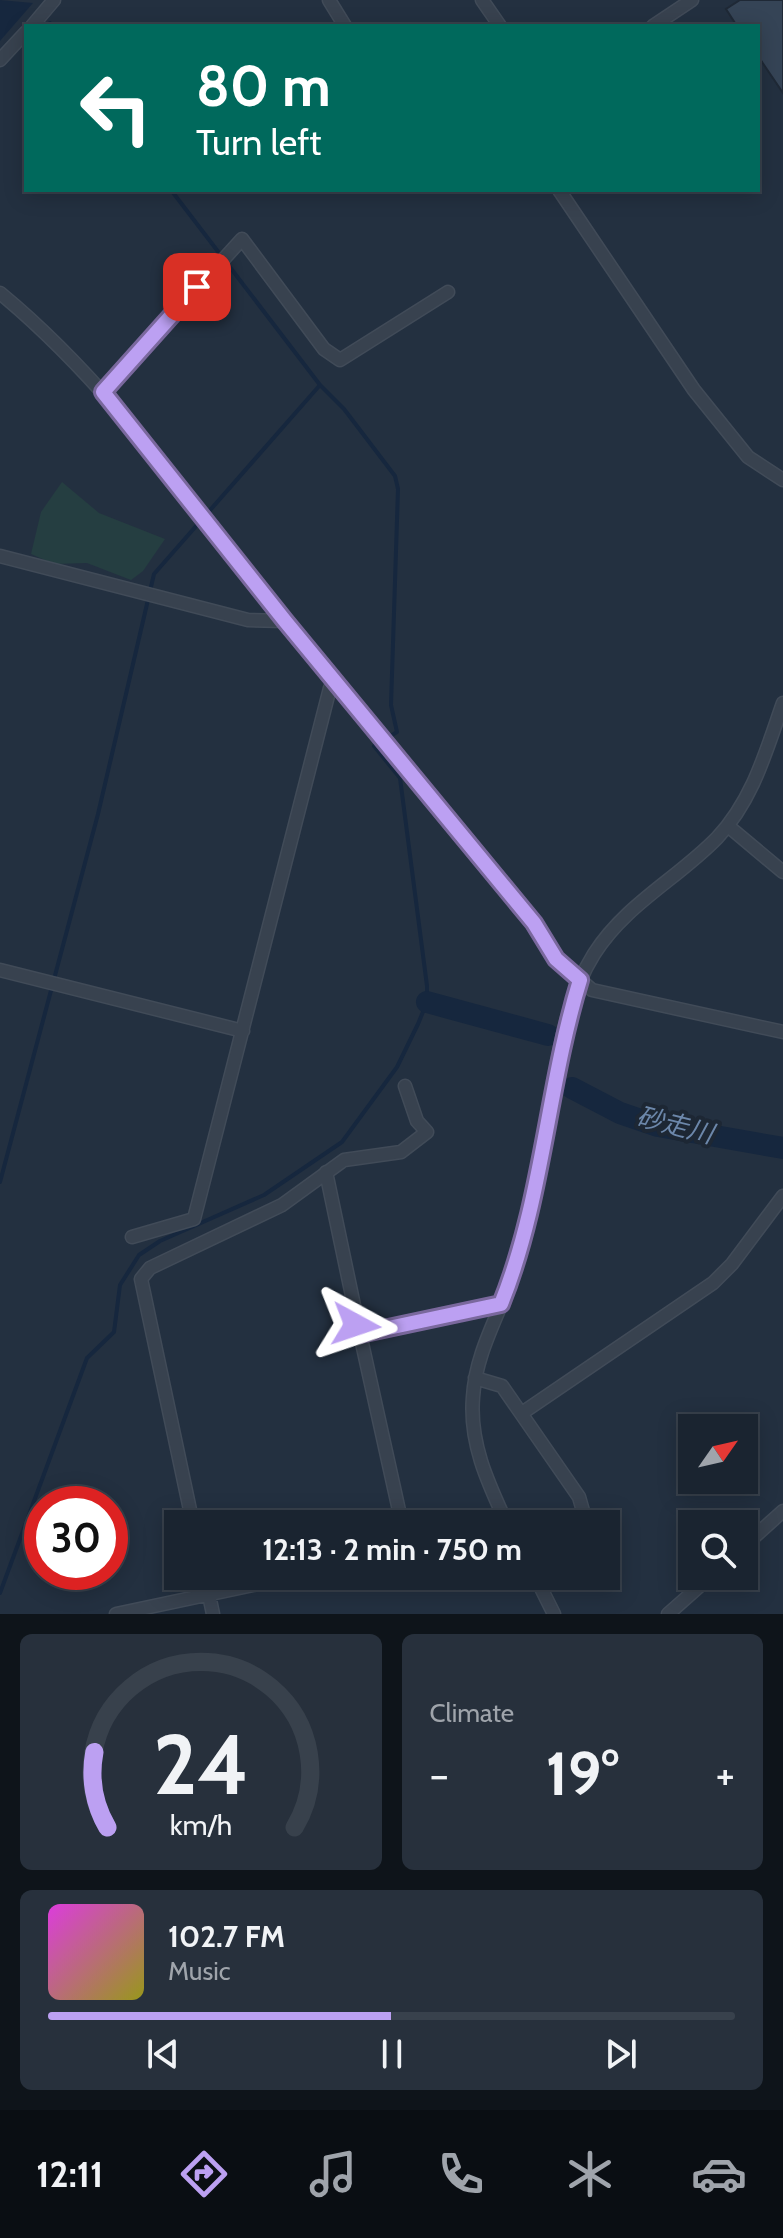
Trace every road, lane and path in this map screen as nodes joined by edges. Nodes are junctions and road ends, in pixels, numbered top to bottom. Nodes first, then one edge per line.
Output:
1 (54, 0) edge
2 (329, 0) edge
3 (482, 0) edge
4 (692, 0) edge
5 (34, 24) edge
6 (344, 24) edge
7 (499, 24) edge
8 (656, 24) edge
9 (24, 34) edge
10 (0, 60) edge
11 (560, 192) edge
12 (448, 292) dead end
13 (0, 293) edge
14 (103, 392) junction
15 (783, 480) edge
16 (0, 556) edge
17 (285, 621) junction
18 (338, 683) junction
19 (783, 703) edge
20 (728, 826) junction
21 (783, 872) edge
22 (0, 970) edge
23 (580, 980) junction
24 (243, 1031) junction
25 (783, 1032) edge
26 (405, 1086) dead end
27 (326, 1172) junction
28 (783, 1196) edge
29 (132, 1237) dead end
30 (501, 1304) junction
31 (360, 1334) junction
32 (475, 1378) junction
33 (522, 1413) junction
34 (190, 1510) edge
35 (399, 1510) edge
36 (501, 1510) edge
37 (583, 1510) edge
38 (783, 1511) edge
39 (758, 1533) edge
40 (208, 1590) edge
41 (228, 1590) edge
42 (542, 1590) edge
43 (695, 1590) edge
44 (209, 1594) junction
45 (116, 1614) edge
46 (213, 1614) edge
47 (554, 1614) edge
48 (668, 1614) edge

1 - 5 street
2 - 6 street
3 - 7 street
4 - 8 street
9 - 10 street
11 - 15 street
12 - 14 street
13 - 14 street
14 - 17 street
16 - 17 street
17 - 18 street
18 - 23 street
18 - 24 street
19 - 20 street
20 - 21 street
20 - 23 street
22 - 24 street
23 - 25 street
23 - 30 street
24 - 29 street
26 - 27 street
27 - 31 street
27 - 34 street
28 - 33 street
30 - 31 street
30 - 32 street
31 - 35 street
32 - 33 street
32 - 36 street
33 - 37 street
38 - 39 street
40 - 44 street
41 - 44 street
42 - 47 street
43 - 48 street
44 - 45 street
44 - 46 street

